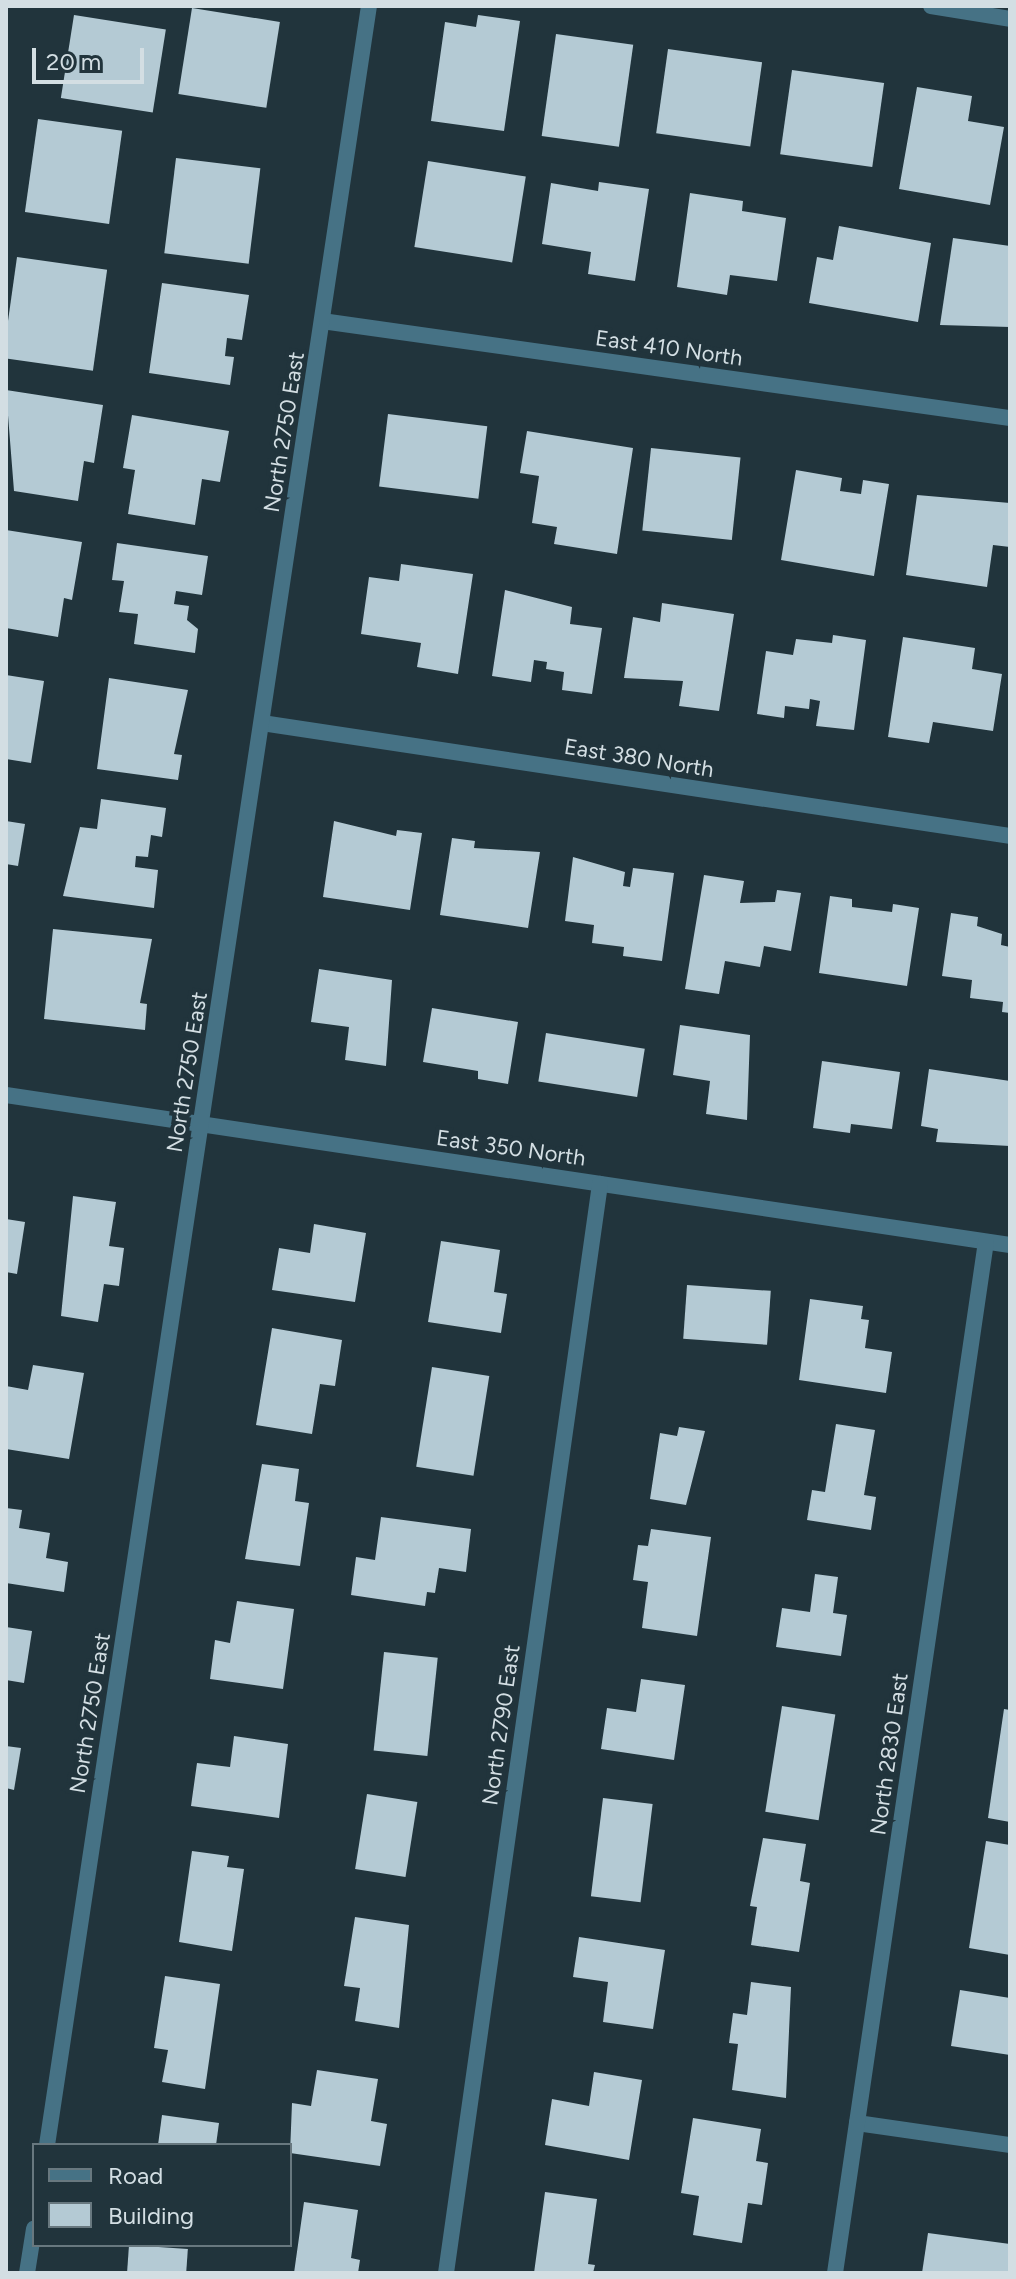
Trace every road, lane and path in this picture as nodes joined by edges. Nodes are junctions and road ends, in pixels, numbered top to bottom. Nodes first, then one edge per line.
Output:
1 (369, 6) edge
2 (931, 6) edge
3 (1010, 19) edge
4 (322, 321) junction
5 (1010, 418) edge
6 (262, 723) junction
7 (1010, 836) edge
8 (6, 1095) edge
9 (201, 1124) junction
10 (600, 1184) junction
11 (986, 1242) junction
12 (1010, 1245) edge
13 (857, 2123) junction
14 (47, 2143) edge
15 (1010, 2145) edge
16 (32, 2242) edge
17 (27, 2273) edge
18 (446, 2273) edge
19 (835, 2273) edge

1 - 4 street, North 2750 East
2 - 3 street
4 - 5 street, East 410 North
4 - 6 street, North 2750 East
6 - 7 street, East 380 North
6 - 9 street, North 2750 East
8 - 9 street, East 350 North
9 - 10 street, East 350 North
9 - 14 street, North 2750 East
10 - 11 street, East 350 North
10 - 18 street, North 2790 East
11 - 12 street, East 350 North
11 - 13 street, North 2830 East
13 - 15 street
13 - 19 street, North 2830 East
16 - 17 street

